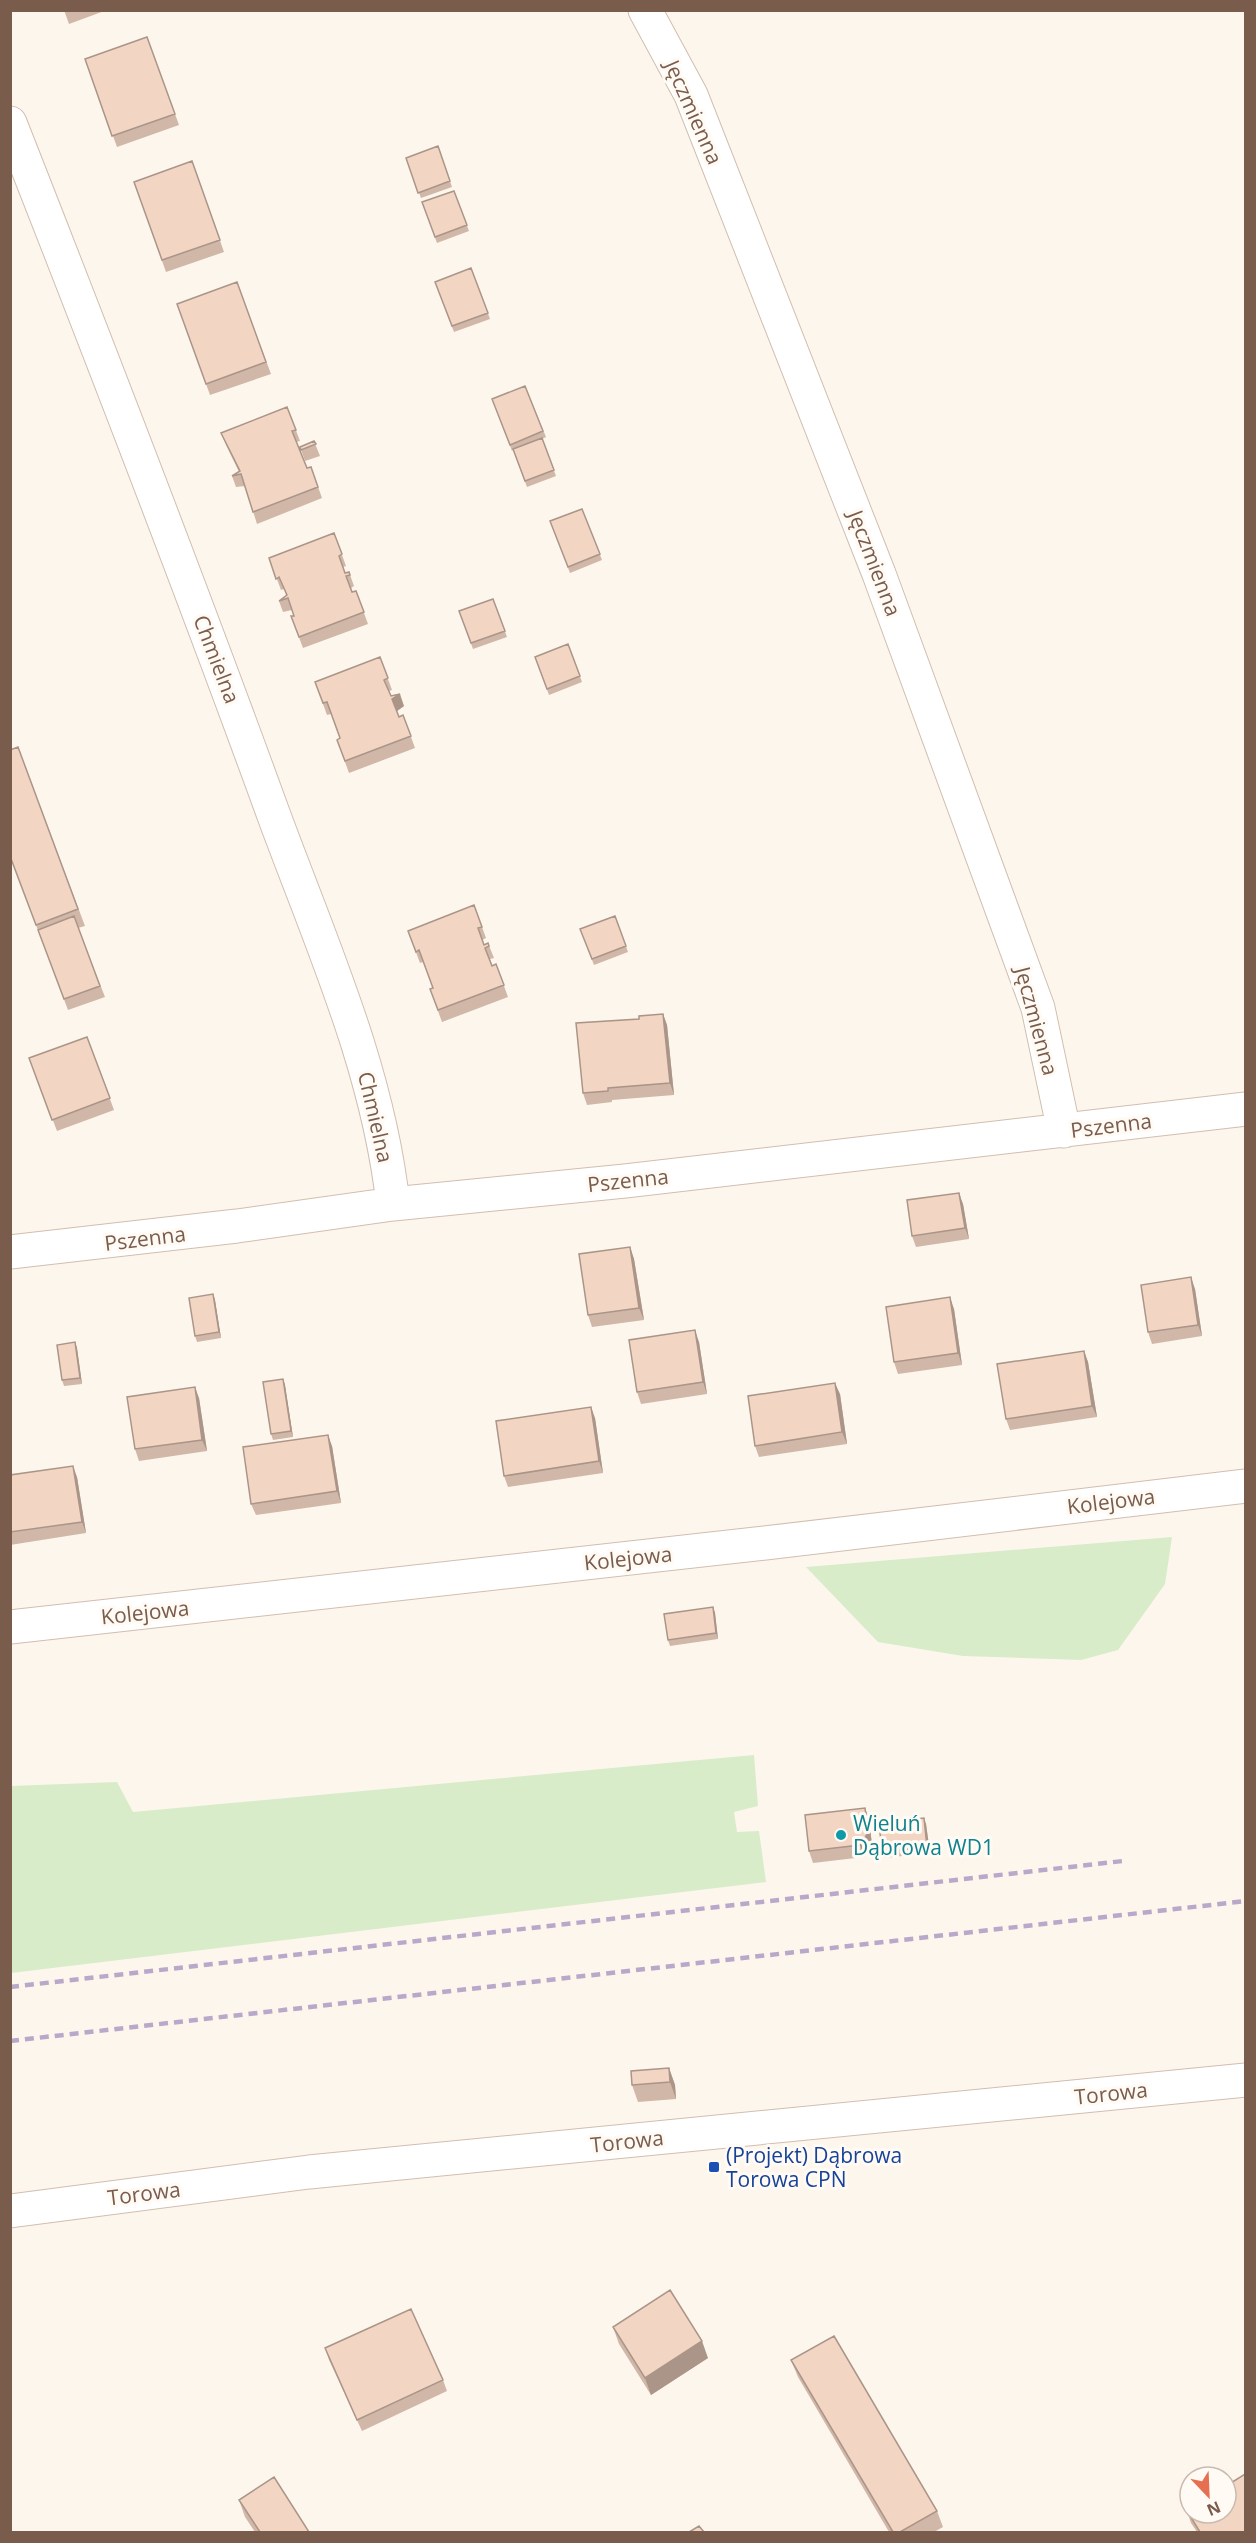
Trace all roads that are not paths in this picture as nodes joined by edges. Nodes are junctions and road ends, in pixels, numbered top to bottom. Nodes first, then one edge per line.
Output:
1 (645, 10) edge
2 (10, 123) edge
3 (1245, 1109) edge
4 (1064, 1131) junction
5 (393, 1204) junction
6 (10, 1252) edge
7 (1245, 1486) edge
8 (10, 1627) edge
9 (1245, 2080) edge
10 (10, 2211) edge

1 - 4 street, Jęczmienna
2 - 5 street, Chmielna
3 - 4 street, Pszenna
4 - 5 street, Pszenna
5 - 6 street, Pszenna
7 - 8 street, Kolejowa
9 - 10 street, Torowa

